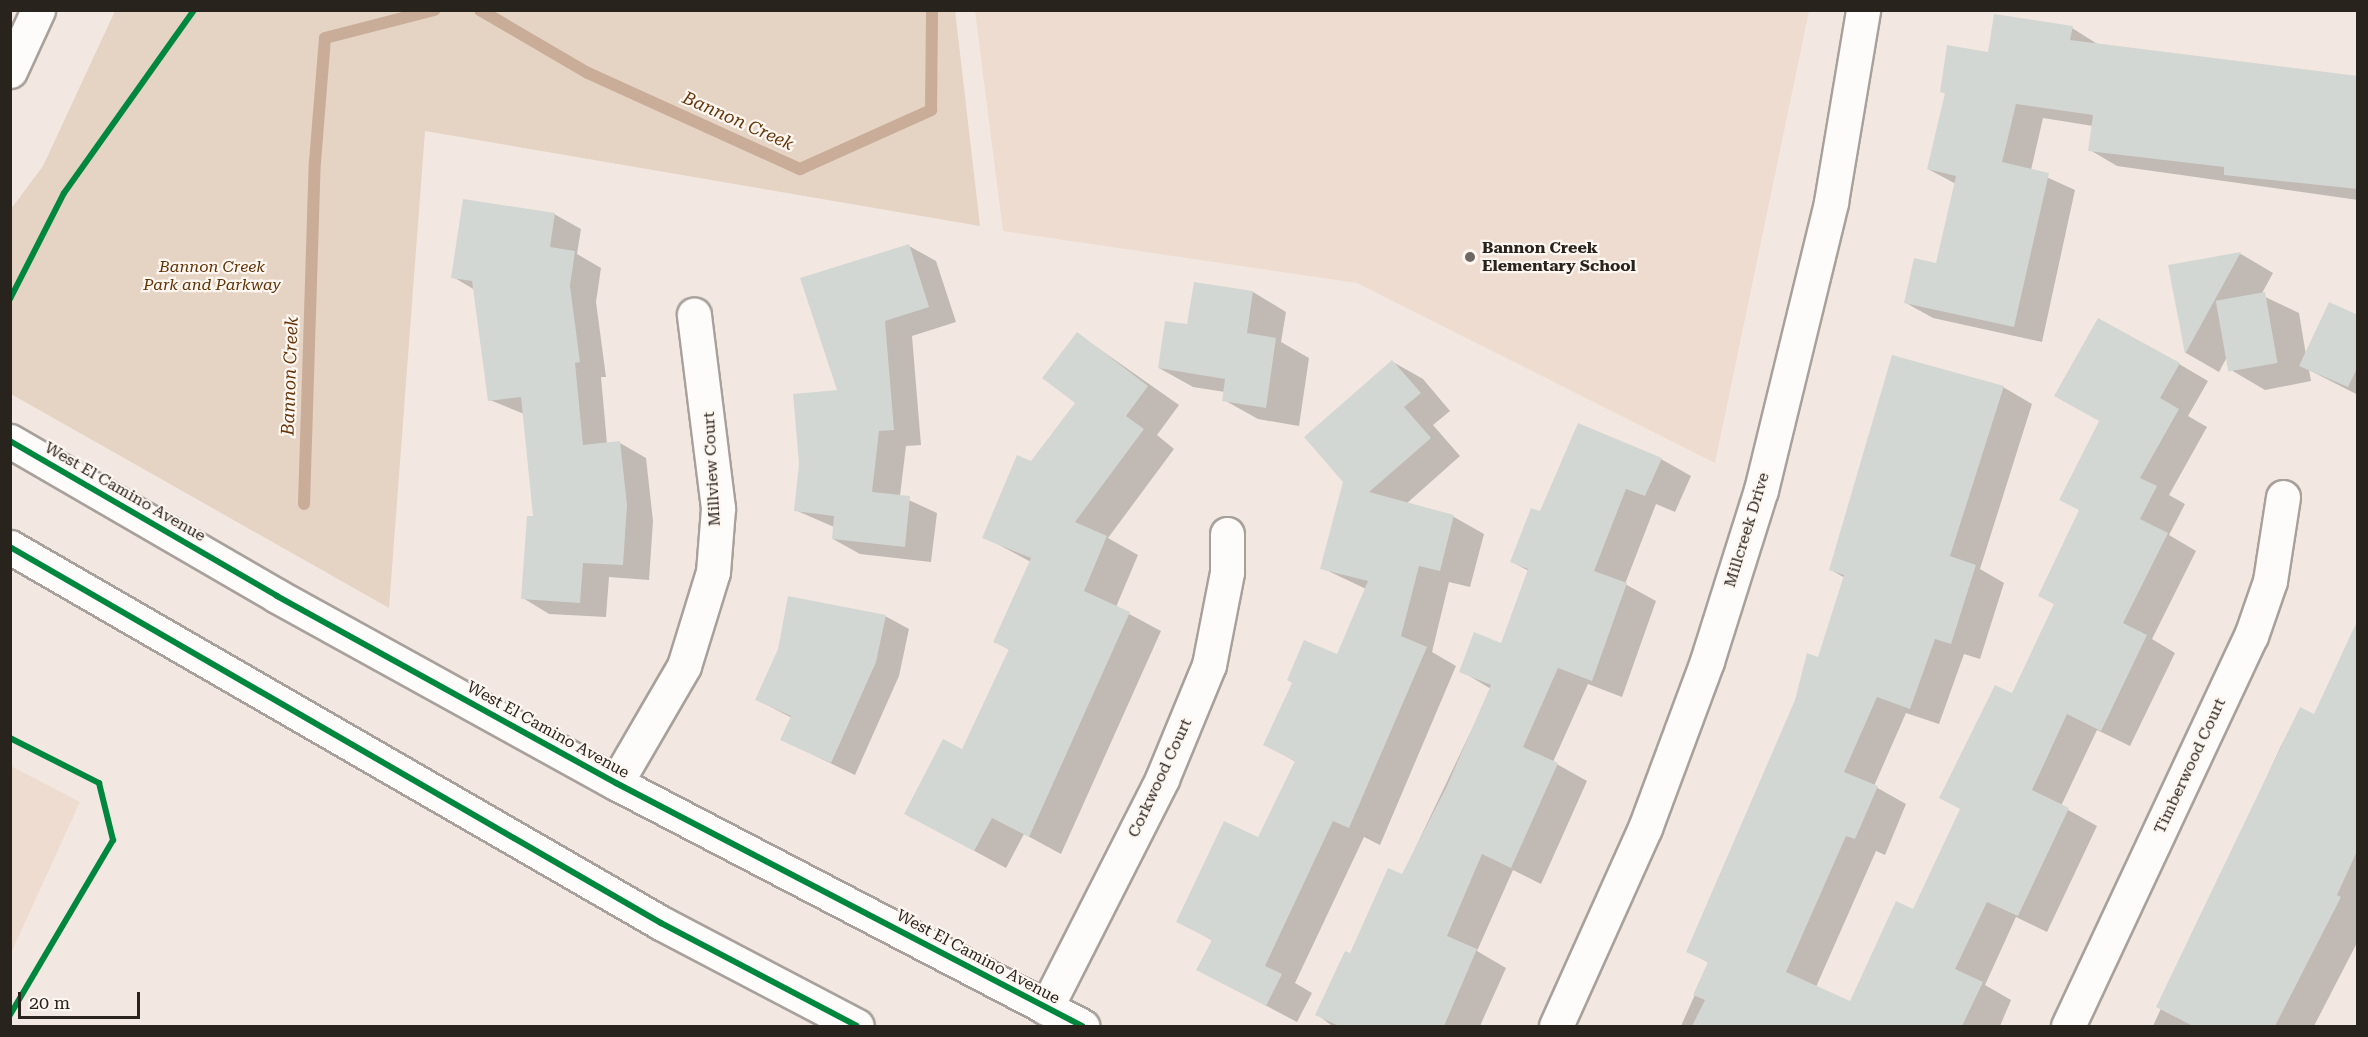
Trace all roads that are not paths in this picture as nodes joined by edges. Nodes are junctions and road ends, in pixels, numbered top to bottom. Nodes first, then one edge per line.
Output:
1 (38, 10) edge
2 (1863, 10) edge
3 (10, 71) edge
4 (694, 314) dead end
5 (10, 441) edge
6 (2283, 497) dead end
7 (1227, 534) dead end
8 (10, 547) edge
9 (616, 783) junction
10 (1046, 1008) junction
11 (857, 1026) edge
12 (1083, 1026) edge
13 (1556, 1026) edge
14 (2068, 1026) edge

1 - 3 street
2 - 13 street, Millcreek Drive
4 - 9 street, Millview Court
5 - 9 street, West El Camino Avenue
6 - 14 street, Timberwood Court
7 - 10 street, Corkwood Court
8 - 11 street
9 - 10 street, West El Camino Avenue
10 - 12 street, West El Camino Avenue

